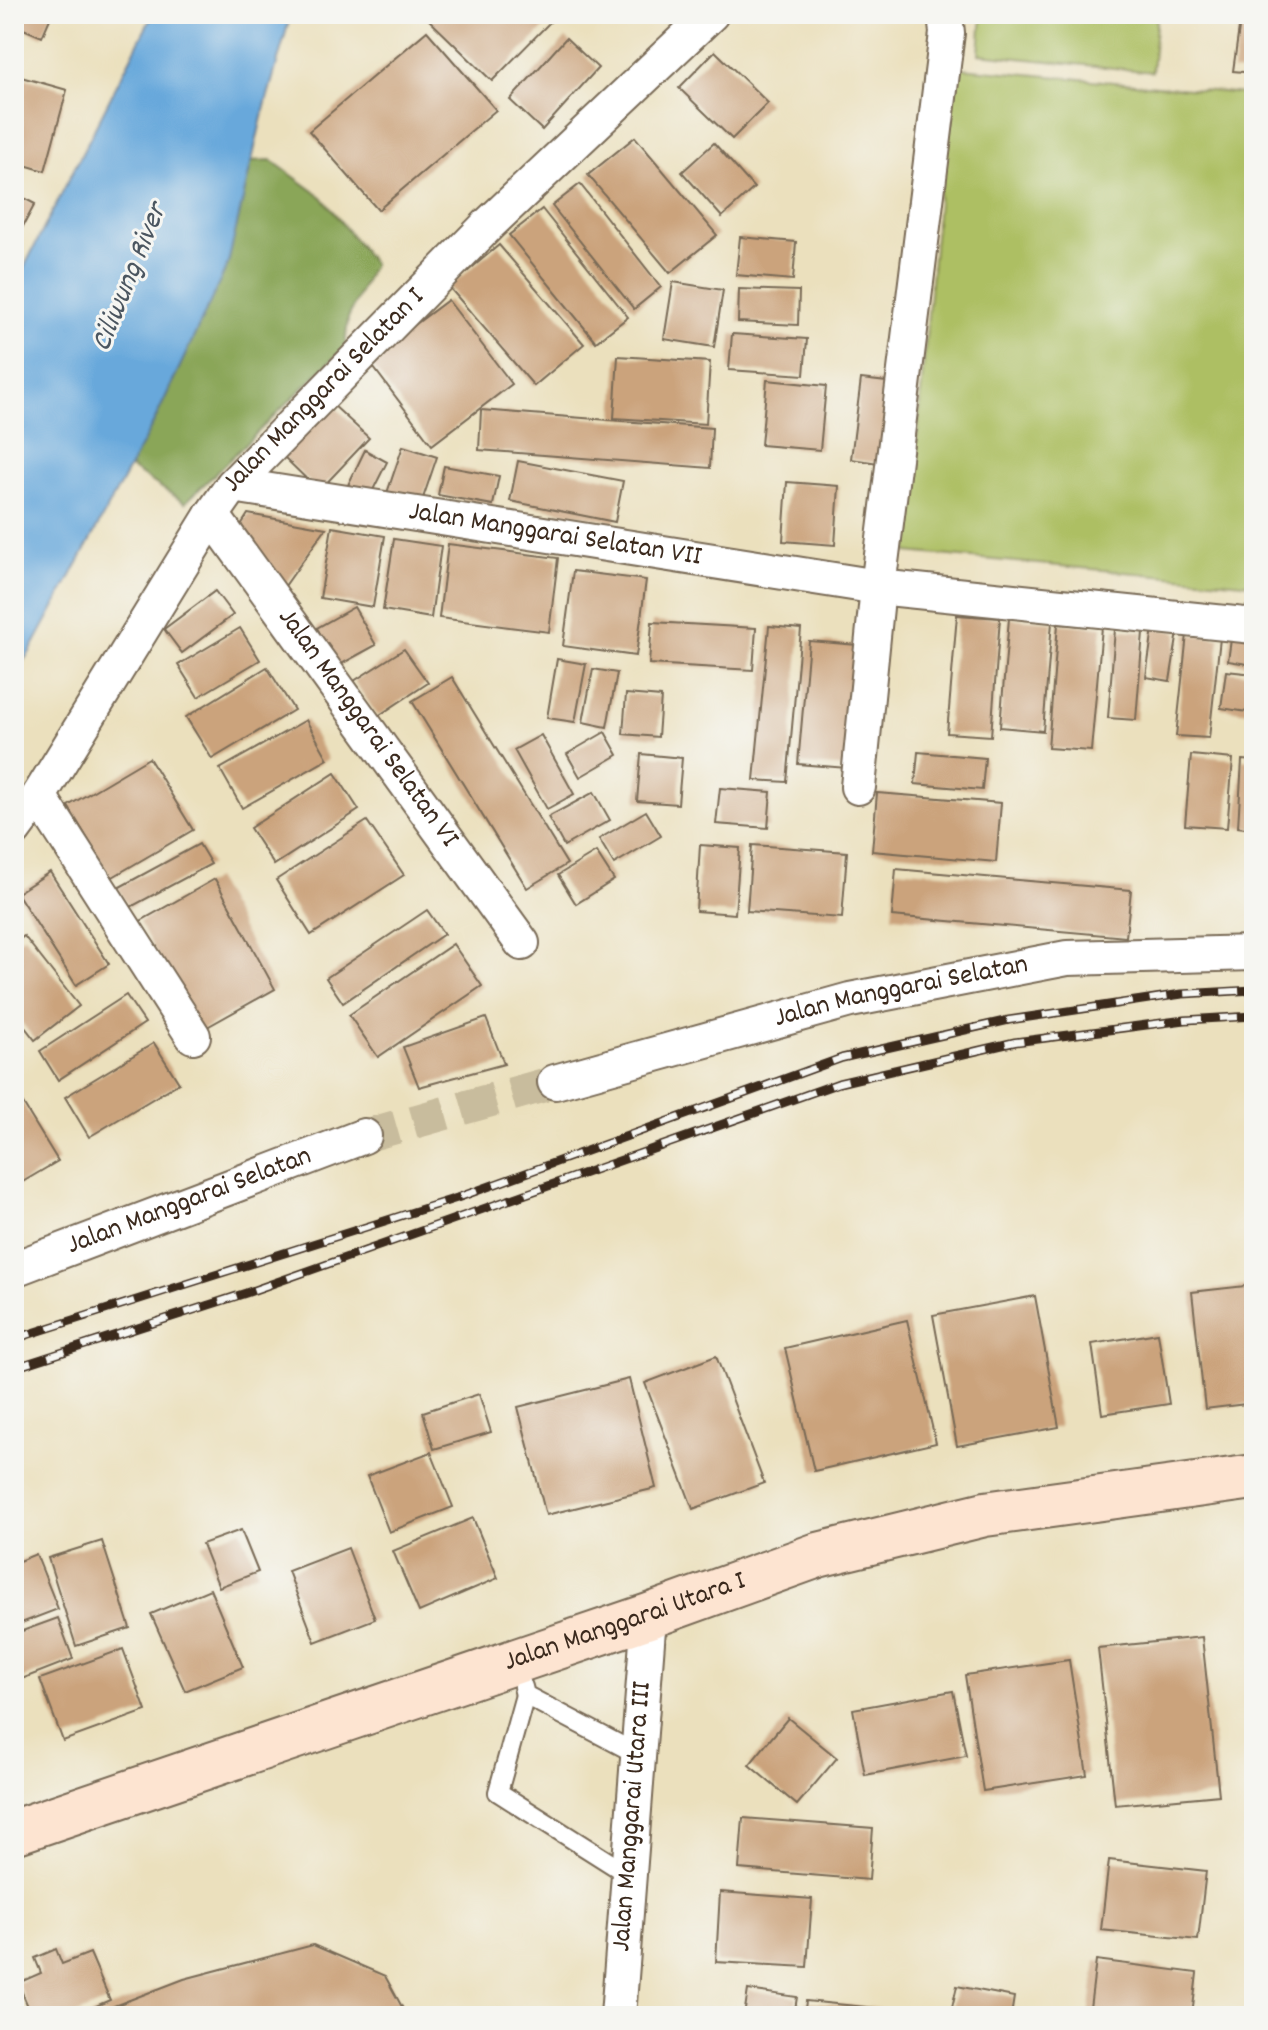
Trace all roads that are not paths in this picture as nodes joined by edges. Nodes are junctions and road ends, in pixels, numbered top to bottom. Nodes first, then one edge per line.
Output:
1 (711, 14) edge
2 (945, 14) edge
3 (233, 485) junction
4 (212, 515) junction
5 (878, 587) junction
6 (1254, 626) edge
7 (858, 787) dead end
8 (39, 796) junction
9 (14, 830) edge
10 (522, 943) dead end
11 (1254, 953) edge
12 (193, 1036) dead end
13 (555, 1082) tunnel mouth
14 (364, 1136) tunnel mouth
15 (14, 1269) edge
16 (1254, 1477) edge
17 (649, 1616) junction
18 (520, 1678) junction
19 (639, 1755) junction
20 (14, 1832) edge
21 (629, 1875) junction
22 (618, 2016) edge

1 - 3 street, Jalan Manggarai Selatan I
2 - 5 street
3 - 4 street, Jalan Manggarai Selatan I
3 - 5 street, Jalan Manggarai Selatan VII
4 - 8 street, Jalan Manggarai Selatan I
4 - 10 street, Jalan Manggarai Selatan VI
5 - 6 street, Jalan Manggarai Selatan VII
5 - 7 street
8 - 9 street, Jalan Manggarai Selatan I
8 - 12 street
11 - 13 street, Jalan Manggarai Selatan
14 - 15 street, Jalan Manggarai Selatan
16 - 17 street, Jalan Manggarai Utara I
17 - 18 street, Jalan Manggarai Utara I
17 - 19 street, Jalan Manggarai Utara III
18 - 19 lane
18 - 20 street, Jalan Manggarai Utara I
18 - 21 lane
19 - 21 street, Jalan Manggarai Utara III
21 - 22 street, Jalan Manggarai Utara III

